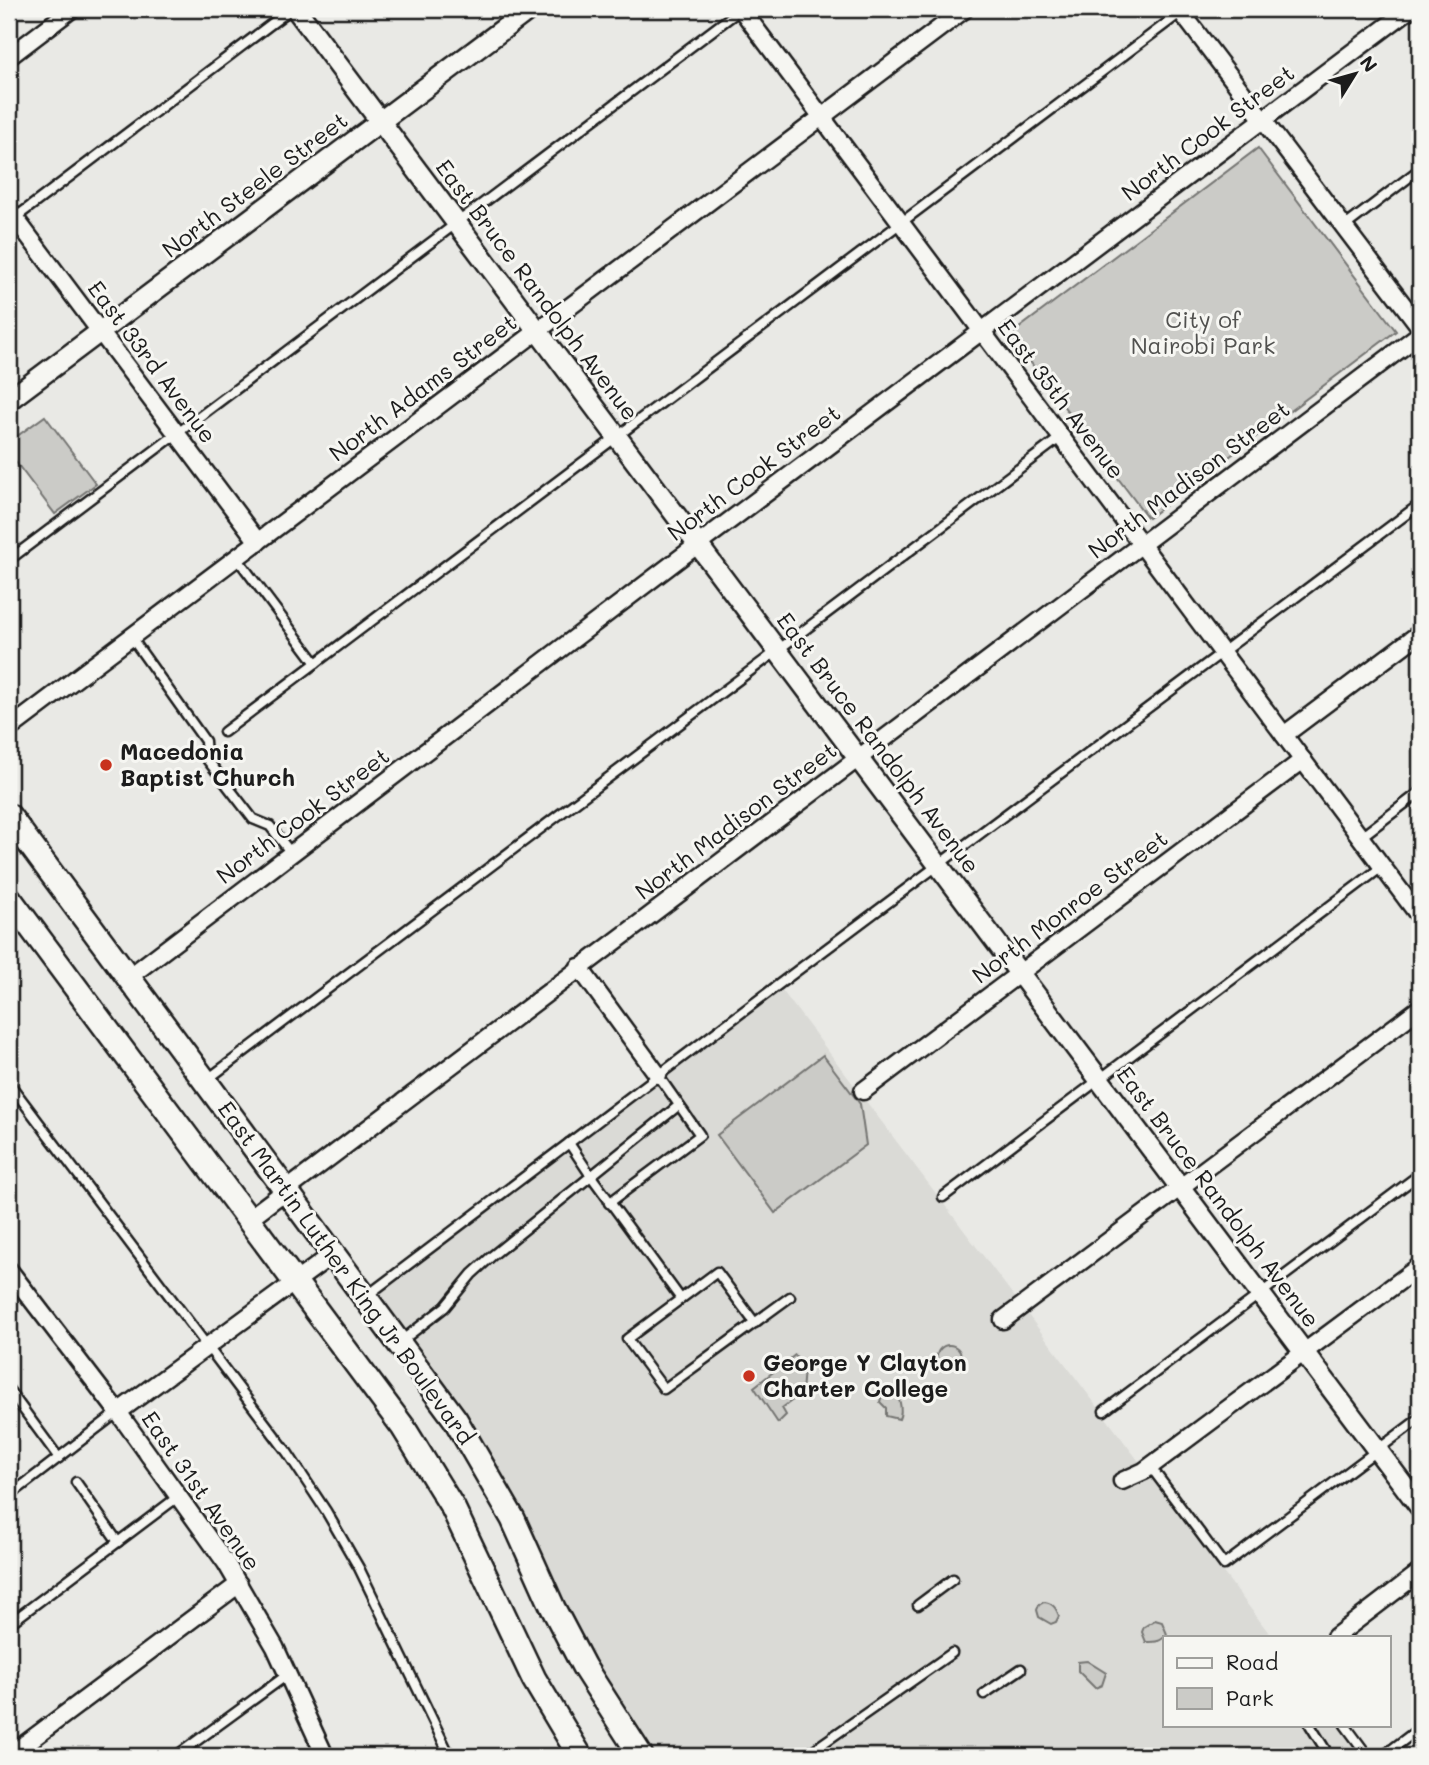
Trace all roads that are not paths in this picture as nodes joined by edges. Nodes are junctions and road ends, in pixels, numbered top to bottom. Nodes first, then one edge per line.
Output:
1 (72, 9) edge
2 (293, 9) edge
3 (530, 9) edge
4 (741, 9) edge
5 (965, 9) edge
6 (1410, 9) edge
7 (1182, 10) edge
8 (9, 57) edge
9 (822, 117) junction
10 (1263, 120) junction
11 (380, 121) junction
12 (1420, 169) edge
13 (11, 217) edge
14 (456, 223) junction
15 (901, 223) junction
16 (1344, 227) junction
17 (1420, 327) edge
18 (536, 330) junction
19 (982, 331) junction
20 (100, 332) junction
21 (1420, 334) edge
22 (9, 400) edge
23 (177, 434) junction
24 (616, 436) junction
25 (1061, 437) junction
26 (1420, 504) edge
27 (258, 542) junction
28 (698, 544) junction
29 (1142, 544) junction
30 (237, 558) junction
31 (9, 560) edge
32 (1420, 633) edge
33 (131, 637) junction
34 (777, 650) junction
35 (1222, 652) junction
36 (316, 663) junction
37 (9, 729) edge
38 (224, 732) dead end
39 (1284, 735) junction
40 (858, 758) junction
41 (1303, 760) junction
42 (1420, 792) edge
43 (9, 816) edge
44 (1361, 837) junction
45 (291, 853) junction
46 (939, 866) junction
47 (1383, 866) junction
48 (9, 898) edge
49 (1420, 917) edge
50 (579, 967) junction
51 (1019, 973) junction
52 (129, 976) junction
53 (1420, 1009) edge
54 (658, 1075) junction
55 (1100, 1080) junction
56 (205, 1081) junction
57 (9, 1083) edge
58 (863, 1091) dead end
59 (678, 1106) junction
60 (569, 1143) junction
61 (1420, 1174) edge
62 (591, 1176) junction
63 (1180, 1187) junction
64 (286, 1190) junction
65 (943, 1197) dead end
66 (609, 1203) junction
67 (248, 1219) junction
68 (333, 1254) junction
69 (1420, 1266) edge
70 (9, 1270) edge
71 (296, 1281) junction
72 (1261, 1294) junction
73 (366, 1297) junction
74 (790, 1297) dead end
75 (681, 1299) junction
76 (1003, 1320) dead end
77 (755, 1323) junction
78 (400, 1342) junction
79 (208, 1347) junction
80 (1305, 1353) junction
81 (9, 1390) edge
82 (1104, 1411) dead end
83 (118, 1412) junction
84 (1420, 1418) edge
85 (1378, 1450) junction
86 (59, 1458) junction
87 (1150, 1466) junction
88 (1122, 1481) dead end
89 (76, 1482) dead end
90 (9, 1496) edge
91 (179, 1496) junction
92 (1420, 1507) edge
93 (118, 1542) junction
94 (1420, 1572) edge
95 (953, 1578) dead end
96 (239, 1584) junction
97 (918, 1605) dead end
98 (9, 1624) edge
99 (1336, 1636) edge
100 (952, 1653) dead end
101 (1021, 1669) dead end
102 (287, 1675) junction
103 (984, 1694) dead end
104 (1311, 1726) edge
105 (1346, 1726) edge
106 (1420, 1728) edge
107 (9, 1756) edge
108 (176, 1756) edge
109 (325, 1756) edge
110 (450, 1756) edge
111 (580, 1756) edge
112 (641, 1756) edge
113 (804, 1756) edge
114 (1325, 1756) edge
115 (1368, 1756) edge
116 (1382, 1756) edge

1 - 8 street
2 - 11 street, East Bruce Randolph Avenue
2 - 13 lane
3 - 11 street, North Steele Street
4 - 9 street, East 35th Avenue
4 - 14 lane
5 - 9 street, North Adams Street
6 - 10 street, North Cook Street
7 - 10 street
7 - 15 lane
9 - 15 street, East 35th Avenue
9 - 18 street, North Adams Street
10 - 16 street
10 - 19 street, North Cook Street
11 - 14 street, East Bruce Randolph Avenue
11 - 20 street, North Steele Street
12 - 16 lane
13 - 20 street, East 33rd Avenue
14 - 18 street, East Bruce Randolph Avenue
14 - 23 lane
15 - 19 street, East 35th Avenue
15 - 24 lane
16 - 17 street
18 - 24 street, East Bruce Randolph Avenue
18 - 27 street, North Adams Street
19 - 25 street, East 35th Avenue
19 - 28 street, North Cook Street
20 - 22 street, North Steele Street
20 - 23 street, East 33rd Avenue
21 - 29 street, North Madison Street
23 - 27 street, East 33rd Avenue
23 - 31 lane
24 - 28 street, East Bruce Randolph Avenue
24 - 36 lane
25 - 29 street, East 35th Avenue
25 - 34 lane
26 - 35 lane
27 - 30 street, North Adams Street
28 - 34 street, East Bruce Randolph Avenue
28 - 45 street, North Cook Street
29 - 35 street, East 35th Avenue
29 - 40 street, North Madison Street
30 - 33 street, North Adams Street
30 - 36 lane
32 - 39 street
33 - 37 street, North Adams Street
33 - 45 lane
34 - 40 street, East Bruce Randolph Avenue
34 - 56 lane
35 - 39 street, East 35th Avenue
35 - 46 lane
36 - 38 lane
39 - 41 street, East 35th Avenue
40 - 46 street, East Bruce Randolph Avenue
40 - 50 street, North Madison Street
41 - 44 street, East 35th Avenue
41 - 51 street, North Monroe Street
42 - 44 lane
43 - 52 main road, East Martin Luther King Jr Boulevard
44 - 47 street, East 35th Avenue
45 - 52 street, North Cook Street
46 - 51 street, East Bruce Randolph Avenue
46 - 54 lane
47 - 49 street, East 35th Avenue
47 - 55 lane
48 - 67 main road, East Martin Luther King Jr Boulevard
50 - 54 street
50 - 64 street, North Madison Street
51 - 55 street, East Bruce Randolph Avenue
51 - 58 street, North Monroe Street
52 - 56 main road, East Martin Luther King Jr Boulevard
53 - 63 street
54 - 59 lane
54 - 60 lane
55 - 63 street, East Bruce Randolph Avenue
55 - 65 lane
56 - 64 main road, East Martin Luther King Jr Boulevard
57 - 79 lane
59 - 62 lane
59 - 66 lane
60 - 62 lane
60 - 73 lane
61 - 72 lane
62 - 66 lane
62 - 78 lane
63 - 72 street, East Bruce Randolph Avenue
63 - 76 street
64 - 67 street, North Madison Street
64 - 68 main road, East Martin Luther King Jr Boulevard
66 - 75 lane
67 - 71 main road, East Martin Luther King Jr Boulevard
68 - 71 street
68 - 73 main road, East Martin Luther King Jr Boulevard
69 - 80 street
70 - 83 street, East 31st Avenue
71 - 79 street
71 - 111 main road, East Martin Luther King Jr Boulevard
72 - 80 street, East Bruce Randolph Avenue
72 - 82 lane
73 - 78 main road, East Martin Luther King Jr Boulevard
74 - 77 lane
75 - 77 lane
75 - 77 lane
78 - 112 main road, East Martin Luther King Jr Boulevard
79 - 83 street
79 - 110 lane
80 - 85 street, East Bruce Randolph Avenue
80 - 87 street
81 - 86 lane
83 - 86 lane
83 - 91 street, East 31st Avenue
84 - 85 lane
85 - 87 lane
85 - 92 street, East Bruce Randolph Avenue
86 - 90 lane
87 - 88 street
89 - 93 lane
91 - 93 lane
91 - 96 street, East 31st Avenue
93 - 98 lane
94 - 99 street
95 - 97 lane
96 - 102 street, East 31st Avenue
96 - 107 street
100 - 113 lane
101 - 103 lane
102 - 108 lane
102 - 109 street, East 31st Avenue
104 - 114 lane
105 - 115 lane
106 - 116 lane

